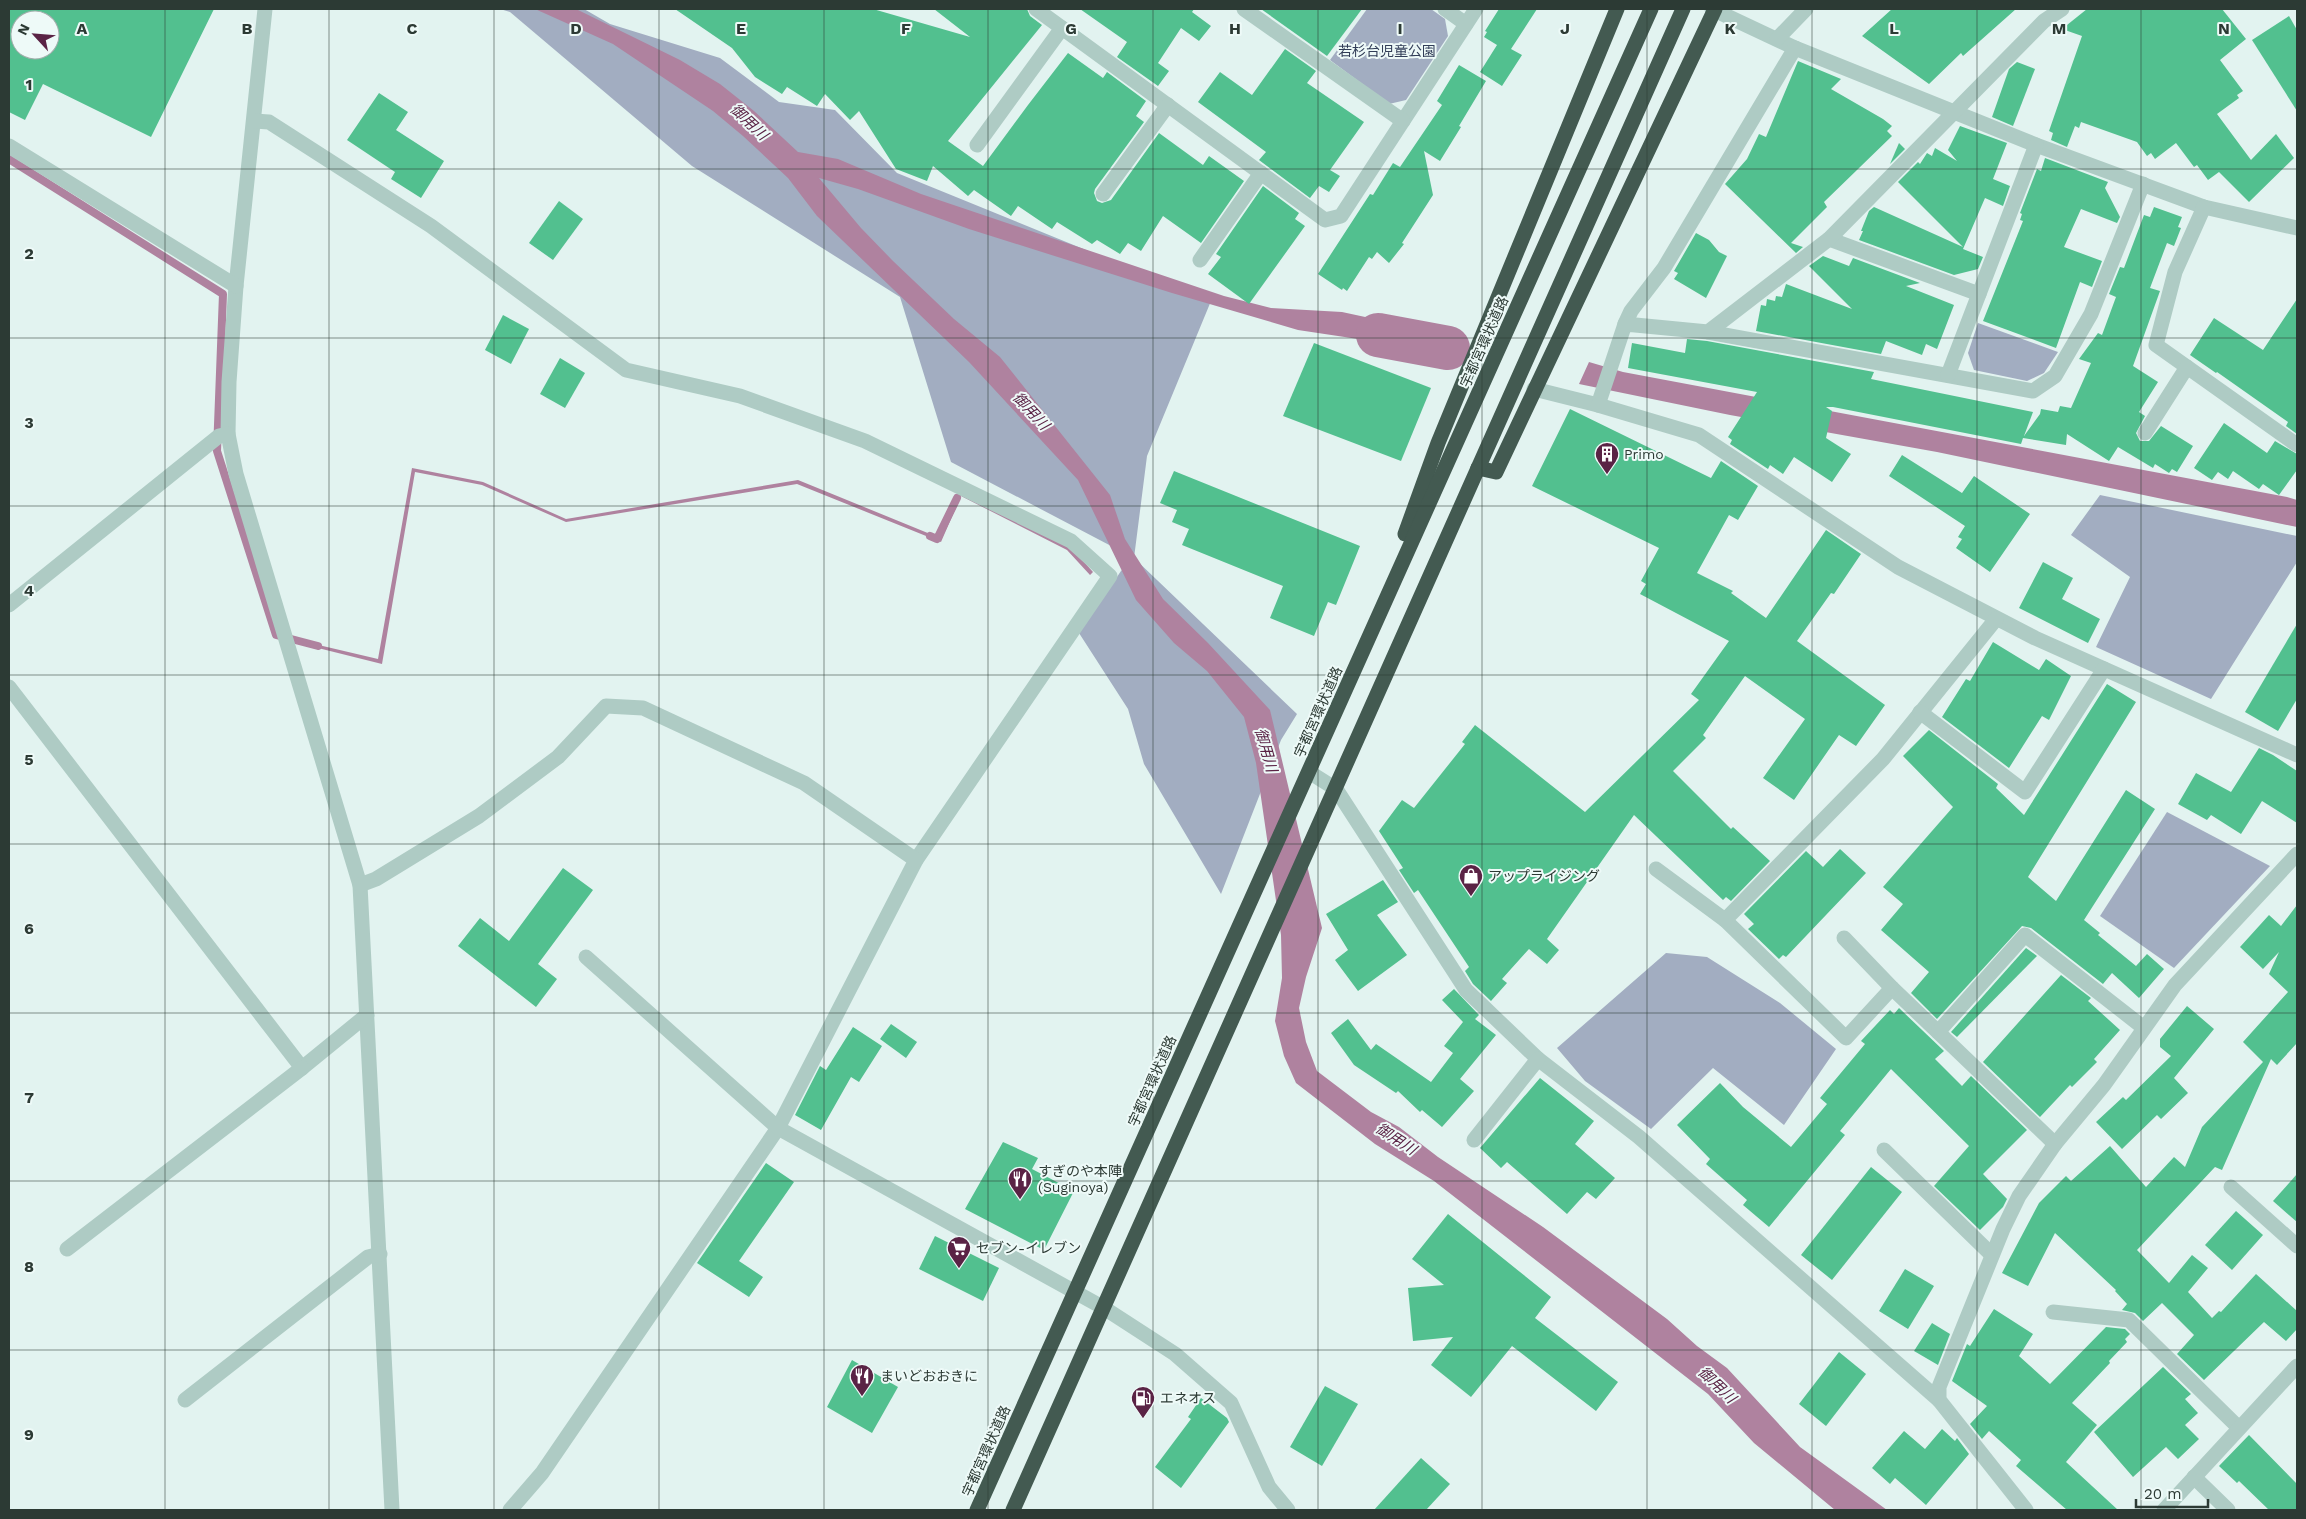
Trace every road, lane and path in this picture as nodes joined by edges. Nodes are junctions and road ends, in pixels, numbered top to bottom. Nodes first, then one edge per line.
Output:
1 (265, 9) edge
2 (1036, 9) edge
3 (1244, 9) edge
4 (1445, 9) edge
5 (1476, 9) edge
6 (1617, 9) edge
7 (1650, 9) edge
8 (1683, 9) edge
9 (1714, 9) edge
10 (1806, 9) edge
11 (2062, 9) edge
12 (1466, 24) junction
13 (1062, 28) junction
14 (1777, 39) junction
15 (1795, 48) junction
16 (1168, 105) junction
17 (1953, 112) junction
18 (254, 121) junction
19 (1403, 121) junction
20 (977, 145) dead end
21 (2036, 145) junction
22 (9, 146) edge
23 (1261, 173) junction
24 (2143, 184) junction
25 (1103, 194) dead end
26 (2204, 207) junction
27 (2297, 228) edge
28 (1829, 239) junction
29 (1200, 260) dead end
30 (236, 286) junction
31 (1979, 294) junction
32 (1625, 324) junction
33 (1708, 332) junction
34 (2187, 367) junction
35 (1948, 375) junction
36 (1534, 389) junction
37 (1600, 399) junction
38 (2144, 433) dead end
39 (228, 434) junction
40 (2297, 445) edge
41 (1478, 468) junction
42 (9, 605) edge
43 (1996, 618) junction
44 (1364, 649) junction
45 (2104, 669) junction
46 (9, 688) edge
47 (1920, 712) junction
48 (2297, 755) edge
49 (1309, 772) junction
50 (1336, 789) junction
51 (2297, 854) edge
52 (916, 860) junction
53 (1656, 869) dead end
54 (360, 885) junction
55 (1725, 920) junction
56 (1844, 938) dead end
57 (586, 957) dead end
58 (1892, 988) junction
59 (367, 1015) junction
60 (2144, 1028) junction
61 (1938, 1032) junction
62 (1538, 1059) junction
63 (302, 1068) junction
64 (778, 1128) junction
65 (1474, 1140) dead end
66 (2055, 1144) junction
67 (1884, 1150) dead end
68 (2231, 1187) dead end
69 (2297, 1246) edge
70 (67, 1249) dead end
71 (380, 1254) junction
72 (1992, 1255) junction
73 (1075, 1292) junction
74 (1104, 1308) junction
75 (2053, 1312) dead end
76 (2294, 1375) edge
77 (185, 1400) dead end
78 (1940, 1400) junction
79 (2239, 1428) junction
80 (2194, 1478) junction
81 (392, 1510) edge
82 (510, 1510) edge
83 (977, 1510) edge
84 (1014, 1510) edge
85 (1288, 1510) edge
86 (2026, 1510) edge
87 (2164, 1510) edge
88 (2228, 1510) edge

1 - 18 street
2 - 13 street
3 - 19 street
4 - 12 street
5 - 12 street
6 - 44 highway
7 - 44 highway, 宇都宮環状道路
8 - 41 highway
9 - 14 street
9 - 36 highway
10 - 14 street
11 - 17 street
12 - 19 street
13 - 16 street
13 - 20 street
14 - 15 street
15 - 17 street
15 - 32 street
16 - 23 street
16 - 25 street
17 - 21 street
17 - 28 street
18 - 30 street
18 - 52 street
19 - 23 street
21 - 24 street
21 - 31 street
22 - 30 street
23 - 29 street
24 - 26 street
24 - 35 street
26 - 27 street
26 - 34 street
28 - 31 street
28 - 33 street
30 - 39 street
31 - 35 street
32 - 33 street
32 - 37 street
33 - 35 street
34 - 38 street
34 - 40 street
36 - 37 street
36 - 41 highway
37 - 43 street
39 - 42 street
39 - 54 street
41 - 50 highway
43 - 45 street
43 - 47 street
44 - 49 highway, 宇都宮環状道路
45 - 47 street
45 - 48 street
46 - 63 street
47 - 55 street
49 - 50 street
49 - 73 highway, 宇都宮環状道路
50 - 62 street
50 - 74 highway
51 - 60 street
52 - 54 street
52 - 64 street
53 - 55 street
54 - 59 street
55 - 58 street
56 - 58 street
57 - 64 street
58 - 61 street
59 - 63 street
59 - 71 street
60 - 61 street
60 - 66 street
61 - 66 street
62 - 65 street
62 - 78 street
63 - 70 street
64 - 73 street
64 - 82 street
66 - 72 street
67 - 72 street
68 - 69 street
71 - 77 street
71 - 81 street
72 - 78 street
73 - 74 street
73 - 83 highway, 宇都宮環状道路
74 - 84 highway
74 - 85 street
75 - 79 street
76 - 79 street
78 - 86 street
79 - 80 street
80 - 87 street
80 - 88 street

